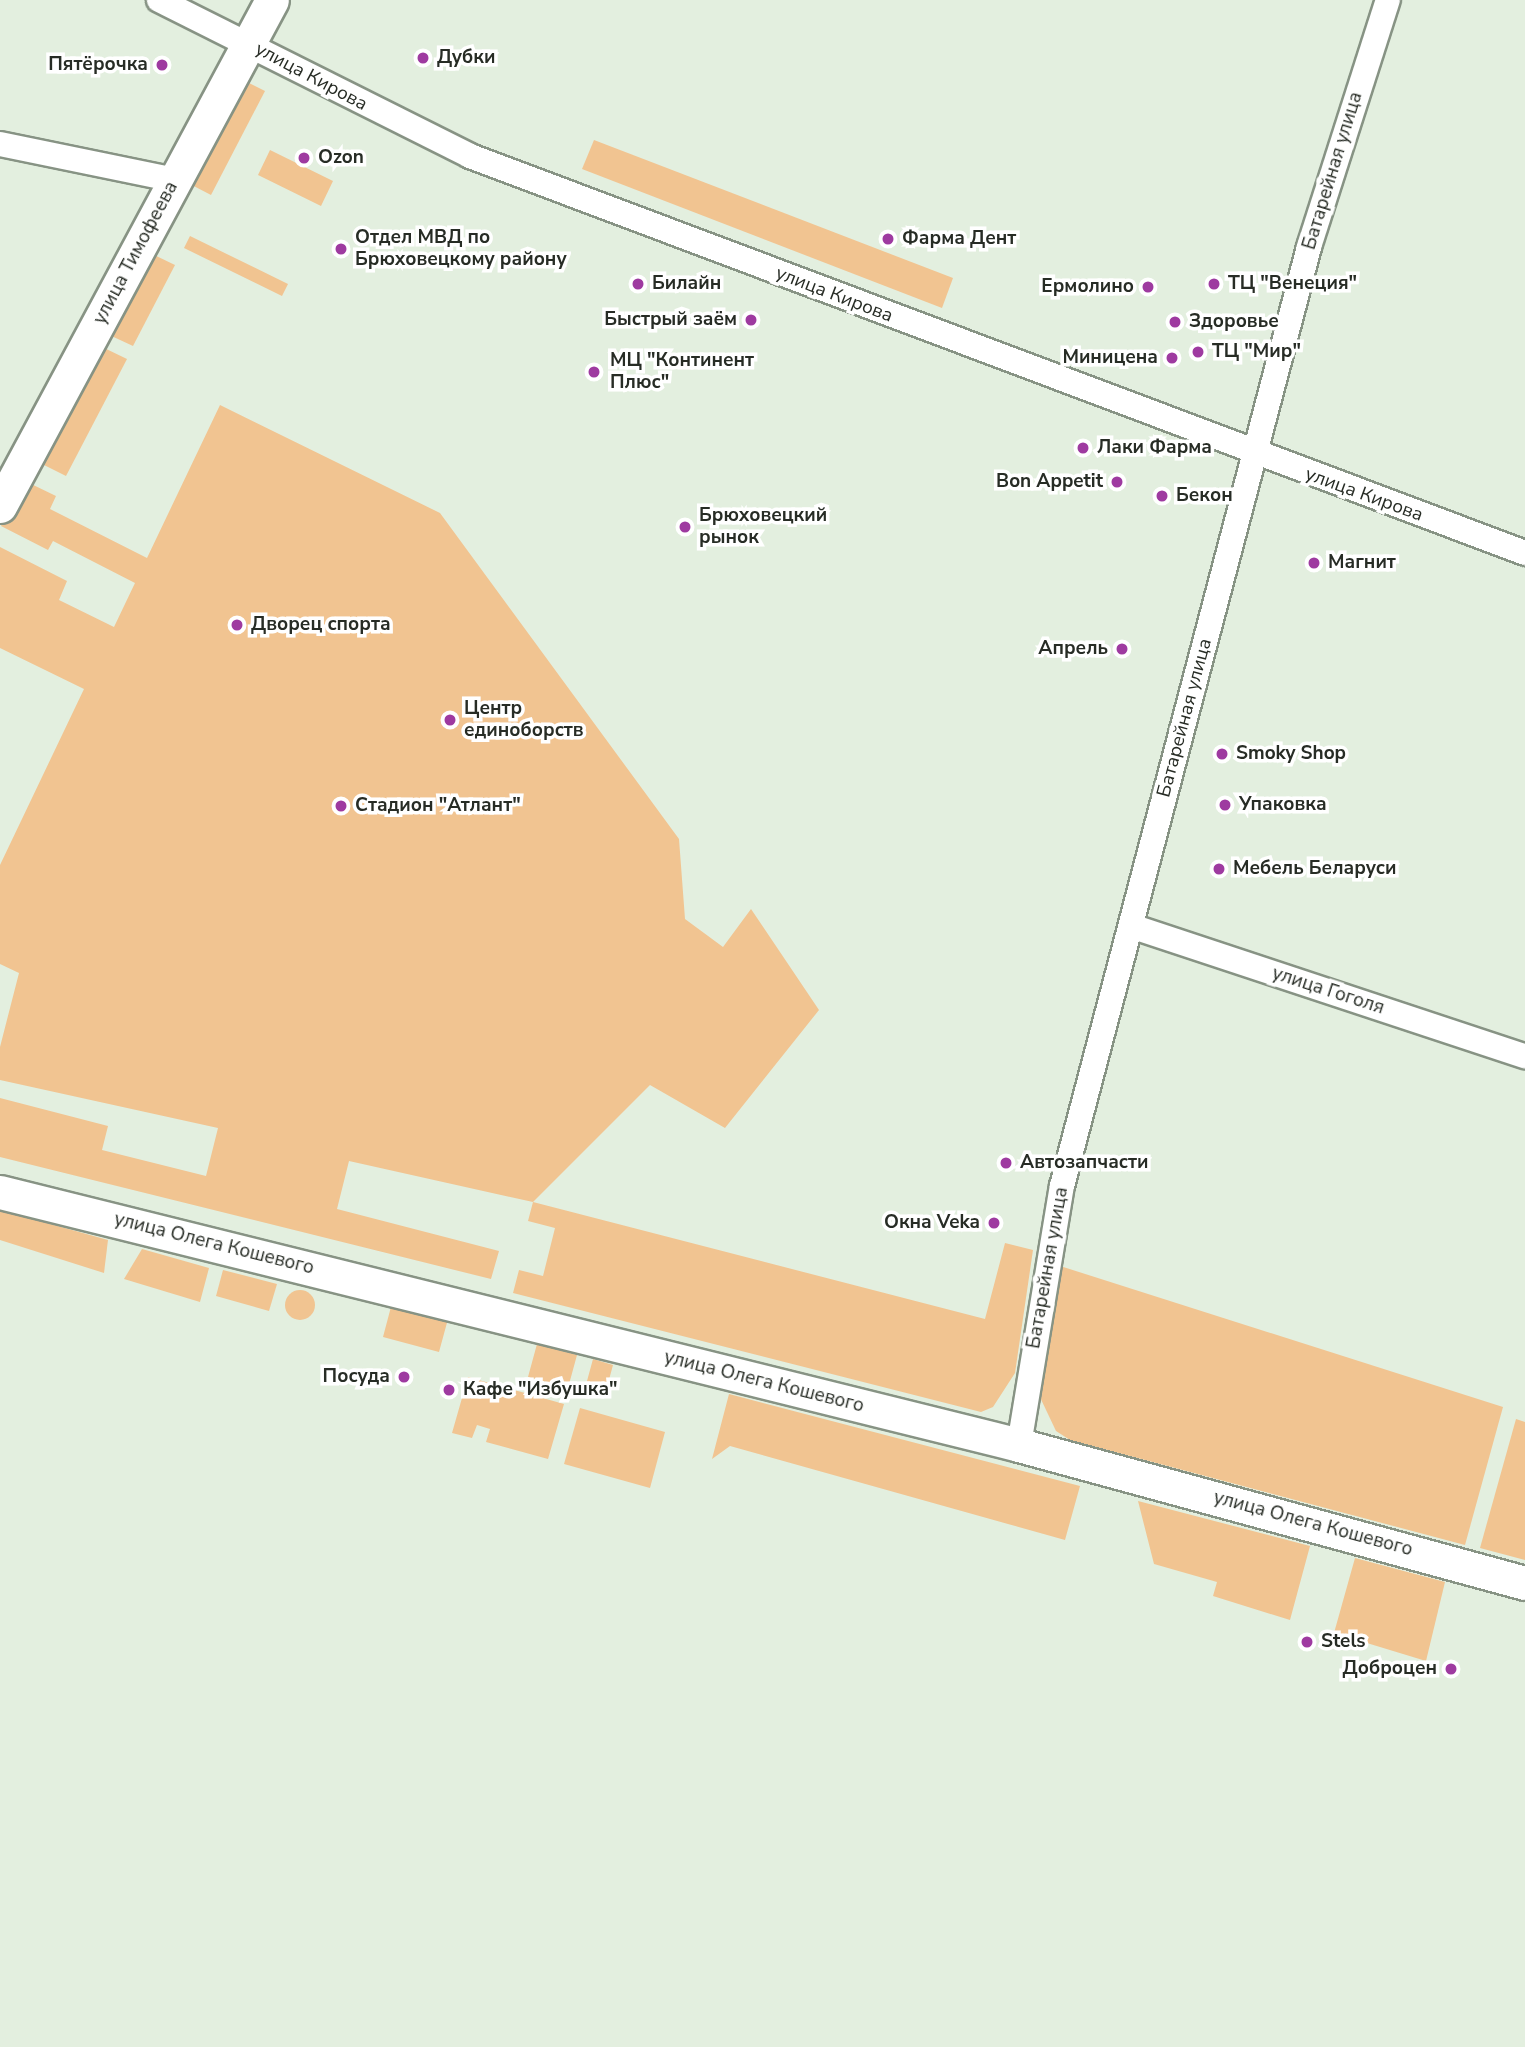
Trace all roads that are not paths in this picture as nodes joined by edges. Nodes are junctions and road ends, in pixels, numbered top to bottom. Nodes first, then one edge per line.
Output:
1 (159, 0) edge
2 (272, 0) edge
3 (1388, 0) edge
4 (248, 44) junction
5 (0, 144) edge
6 (175, 180) junction
7 (1254, 456) junction
8 (0, 506) edge
9 (1525, 553) edge
10 (1131, 926) junction
11 (1525, 1056) edge
12 (0, 1192) edge
13 (1019, 1445) junction
14 (1525, 1583) edge

1 - 4 street, улица Кирова
2 - 4 street, улица Тимофеева
3 - 7 street, Батарейная улица
4 - 6 street, улица Тимофеева
4 - 7 street, улица Кирова
5 - 6 street
6 - 8 street, улица Тимофеева
7 - 9 street, улица Кирова
7 - 10 street, Батарейная улица
10 - 11 street, улица Гоголя
10 - 13 street, Батарейная улица
12 - 13 street, улица Олега Кошевого
13 - 14 street, улица Олега Кошевого

